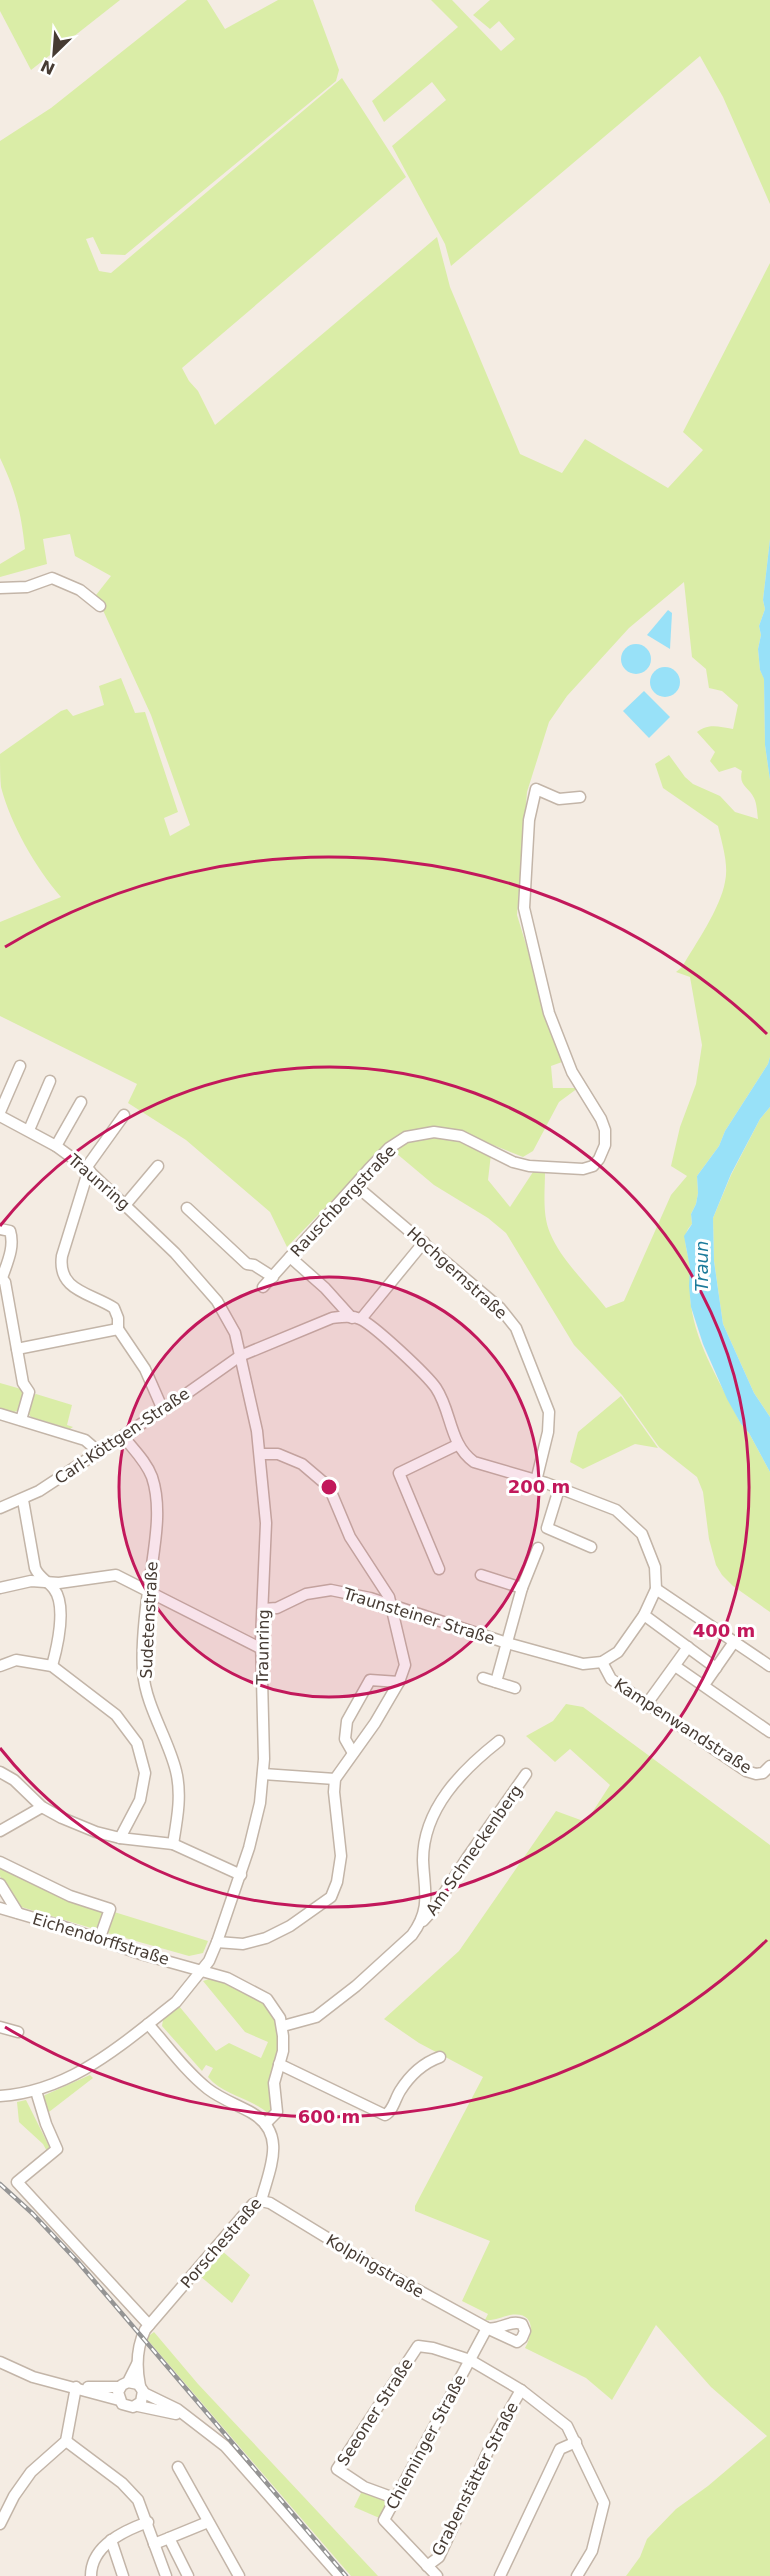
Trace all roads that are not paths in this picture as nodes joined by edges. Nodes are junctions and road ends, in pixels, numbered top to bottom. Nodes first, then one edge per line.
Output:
1 (0, 588) edge
2 (100, 606) dead end
3 (580, 797) dead end
4 (20, 1066) dead end
5 (50, 1081) dead end
6 (81, 1102) dead end
7 (0, 1112) edge
8 (124, 1115) dead end
9 (0, 1116) edge
10 (28, 1130) junction
11 (56, 1146) junction
12 (158, 1166) dead end
13 (88, 1169) junction
14 (355, 1185) junction
15 (126, 1204) junction
16 (187, 1208) dead end
17 (0, 1229) edge
18 (424, 1242) junction
19 (290, 1257) junction
20 (273, 1277) junction
21 (1, 1278) edge
22 (263, 1287) dead end
23 (356, 1318) junction
24 (118, 1329) junction
25 (16, 1349) junction
26 (240, 1356) junction
27 (163, 1410) junction
28 (0, 1414) edge
29 (21, 1420) junction
30 (123, 1436) junction
31 (457, 1444) junction
32 (99, 1452) junction
33 (260, 1454) junction
34 (536, 1481) junction
35 (559, 1489) junction
36 (23, 1500) junction
37 (0, 1508) edge
38 (591, 1547) dead end
39 (538, 1548) dead end
40 (439, 1569) dead end
41 (481, 1575) dead end
42 (46, 1582) junction
43 (0, 1588) edge
44 (522, 1588) junction
45 (656, 1589) junction
46 (148, 1590) junction
47 (391, 1605) junction
48 (263, 1609) junction
49 (644, 1615) junction
50 (507, 1642) junction
51 (734, 1642) junction
52 (688, 1647) junction
53 (262, 1649) junction
54 (602, 1662) junction
55 (0, 1666) edge
56 (52, 1666) junction
57 (675, 1666) junction
58 (770, 1666) edge
59 (716, 1668) junction
60 (483, 1678) dead end
61 (399, 1682) junction
62 (496, 1682) junction
63 (704, 1685) junction
64 (515, 1688) dead end
65 (646, 1705) junction
66 (770, 1732) edge
67 (499, 1741) dead end
68 (353, 1754) junction
69 (770, 1766) edge
70 (0, 1772) edge
71 (262, 1774) junction
72 (526, 1774) dead end
73 (335, 1779) junction
74 (42, 1807) junction
75 (0, 1831) edge
76 (120, 1838) junction
77 (173, 1844) junction
78 (0, 1862) edge
79 (241, 1875) junction
80 (0, 1884) edge
81 (0, 1908) edge
82 (18, 1913) junction
83 (421, 1924) junction
84 (99, 1940) junction
85 (218, 1942) junction
86 (202, 1970) junction
87 (148, 2024) junction
88 (283, 2026) junction
89 (0, 2027) edge
90 (18, 2031) dead end
91 (440, 2057) dead end
92 (279, 2064) junction
93 (36, 2091) junction
94 (0, 2096) edge
95 (265, 2124) junction
96 (261, 2201) junction
97 (149, 2325) junction
98 (489, 2329) joint
99 (470, 2361) junction
100 (0, 2362) edge
101 (137, 2364) junction
102 (124, 2384) junction
103 (77, 2388) junction
104 (142, 2390) junction
105 (521, 2390) junction
106 (119, 2400) junction
107 (138, 2406) junction
108 (188, 2418) junction
109 (66, 2441) junction
110 (576, 2442) junction
111 (178, 2467) dead end
112 (394, 2498) junction
113 (148, 2522) junction
114 (208, 2522) junction
115 (0, 2524) edge
116 (169, 2538) junction
117 (111, 2540) junction
118 (154, 2544) junction
119 (427, 2566) junction
120 (91, 2576) edge
121 (123, 2576) edge
122 (166, 2576) edge
123 (188, 2576) edge
124 (239, 2576) edge
125 (340, 2576) edge
126 (437, 2576) edge
127 (500, 2576) edge
128 (577, 2576) edge

1 - 2 street
3 - 14 street, Rauschbergstraße
4 - 7 street
5 - 10 street
6 - 11 street, Traunring
8 - 13 street
9 - 10 street, Traunring
10 - 11 street, Traunring
11 - 13 street, Traunring
12 - 15 street
13 - 15 street, Traunring
13 - 24 street
14 - 18 street, Hochgernstraße
14 - 19 street, Rauschbergstraße
15 - 26 street, Traunring
16 - 20 street
17 - 21 street
18 - 23 street
18 - 34 street, Hochgernstraße
19 - 20 street, Rauschbergstraße
19 - 23 street
20 - 22 street, Rauschbergstraße
21 - 25 street
23 - 26 street
23 - 31 street
24 - 25 street
24 - 27 street
25 - 29 street
26 - 27 street, Carl-Köttgen-Straße
26 - 33 street, Traunring
27 - 30 street, Carl-Köttgen-Straße
28 - 29 street
29 - 32 street
30 - 32 street, Carl-Köttgen-Straße
30 - 46 street, Sudetenstraße
31 - 34 street
31 - 40 street
32 - 36 street, Carl-Köttgen-Straße
33 - 47 street
33 - 48 street, Traunring
34 - 35 street
35 - 38 street
35 - 45 street
36 - 37 street, Carl-Köttgen-Straße
36 - 42 street
39 - 44 street
41 - 44 street
42 - 43 street
42 - 46 street
42 - 56 street
44 - 50 street
45 - 49 street
45 - 51 street
46 - 53 street
46 - 77 street, Sudetenstraße
47 - 48 street, Traunsteiner Straße
47 - 50 street, Traunsteiner Straße
47 - 61 street
48 - 53 street, Traunring
49 - 52 street
49 - 54 street
50 - 54 street, Traunsteiner Straße
50 - 62 street, Traunsteiner Straße
51 - 58 street
51 - 59 street
52 - 57 street
52 - 59 street
53 - 71 street, Traunring
54 - 65 street, Kampenwandstraße
55 - 56 street
56 - 76 street
57 - 63 street
57 - 65 street
59 - 63 street
60 - 62 street
61 - 68 street
61 - 68 street
62 - 64 street
63 - 66 street
65 - 69 street, Kampenwandstraße
67 - 83 street
68 - 73 street
70 - 74 street
71 - 73 street
71 - 79 street, Traunring
72 - 83 street, Am Schneckenberg
73 - 85 street
74 - 75 street
74 - 76 street
76 - 77 street
77 - 79 street
78 - 84 street
79 - 85 street, Traunring
80 - 82 street
81 - 82 street, Eichendorffstraße
82 - 84 street, Eichendorffstraße
83 - 88 street, Am Schneckenberg
84 - 86 street, Eichendorffstraße
85 - 86 street, Traunring
86 - 87 street, Traunring
86 - 88 street, Eichendorffstraße
87 - 93 street, Traunring
87 - 95 street
88 - 92 street
89 - 90 street
91 - 92 street
92 - 95 street
93 - 94 street, Traunring
93 - 97 street
95 - 96 street, Porschestraße
96 - 97 street, Porschestraße
96 - 98 street, Kolpingstraße
97 - 101 street, Porschestraße
98 - 99 street, Chieminger Straße
99 - 105 street, Chieminger Straße
99 - 112 street, Chieminger Straße
99 - 112 street, Seeoner Straße
100 - 103 street
101 - 102 street, Porschestraße
101 - 104 street, Porschestraße
102 - 103 street
102 - 104 street
102 - 106 street
103 - 106 street
103 - 109 street
104 - 107 street
104 - 108 street
105 - 110 street, Chieminger Straße
105 - 119 street, Grabenstätter Straße
106 - 107 street
107 - 108 street
108 - 125 street
109 - 113 street
109 - 115 street
110 - 127 street
110 - 128 street, Chieminger Straße
111 - 114 street
112 - 119 street, Chieminger Straße
113 - 117 street
113 - 118 street
114 - 116 street
114 - 124 street
116 - 118 street
116 - 123 street
117 - 120 street
117 - 121 street
118 - 122 street
119 - 126 street, Chieminger Straße

